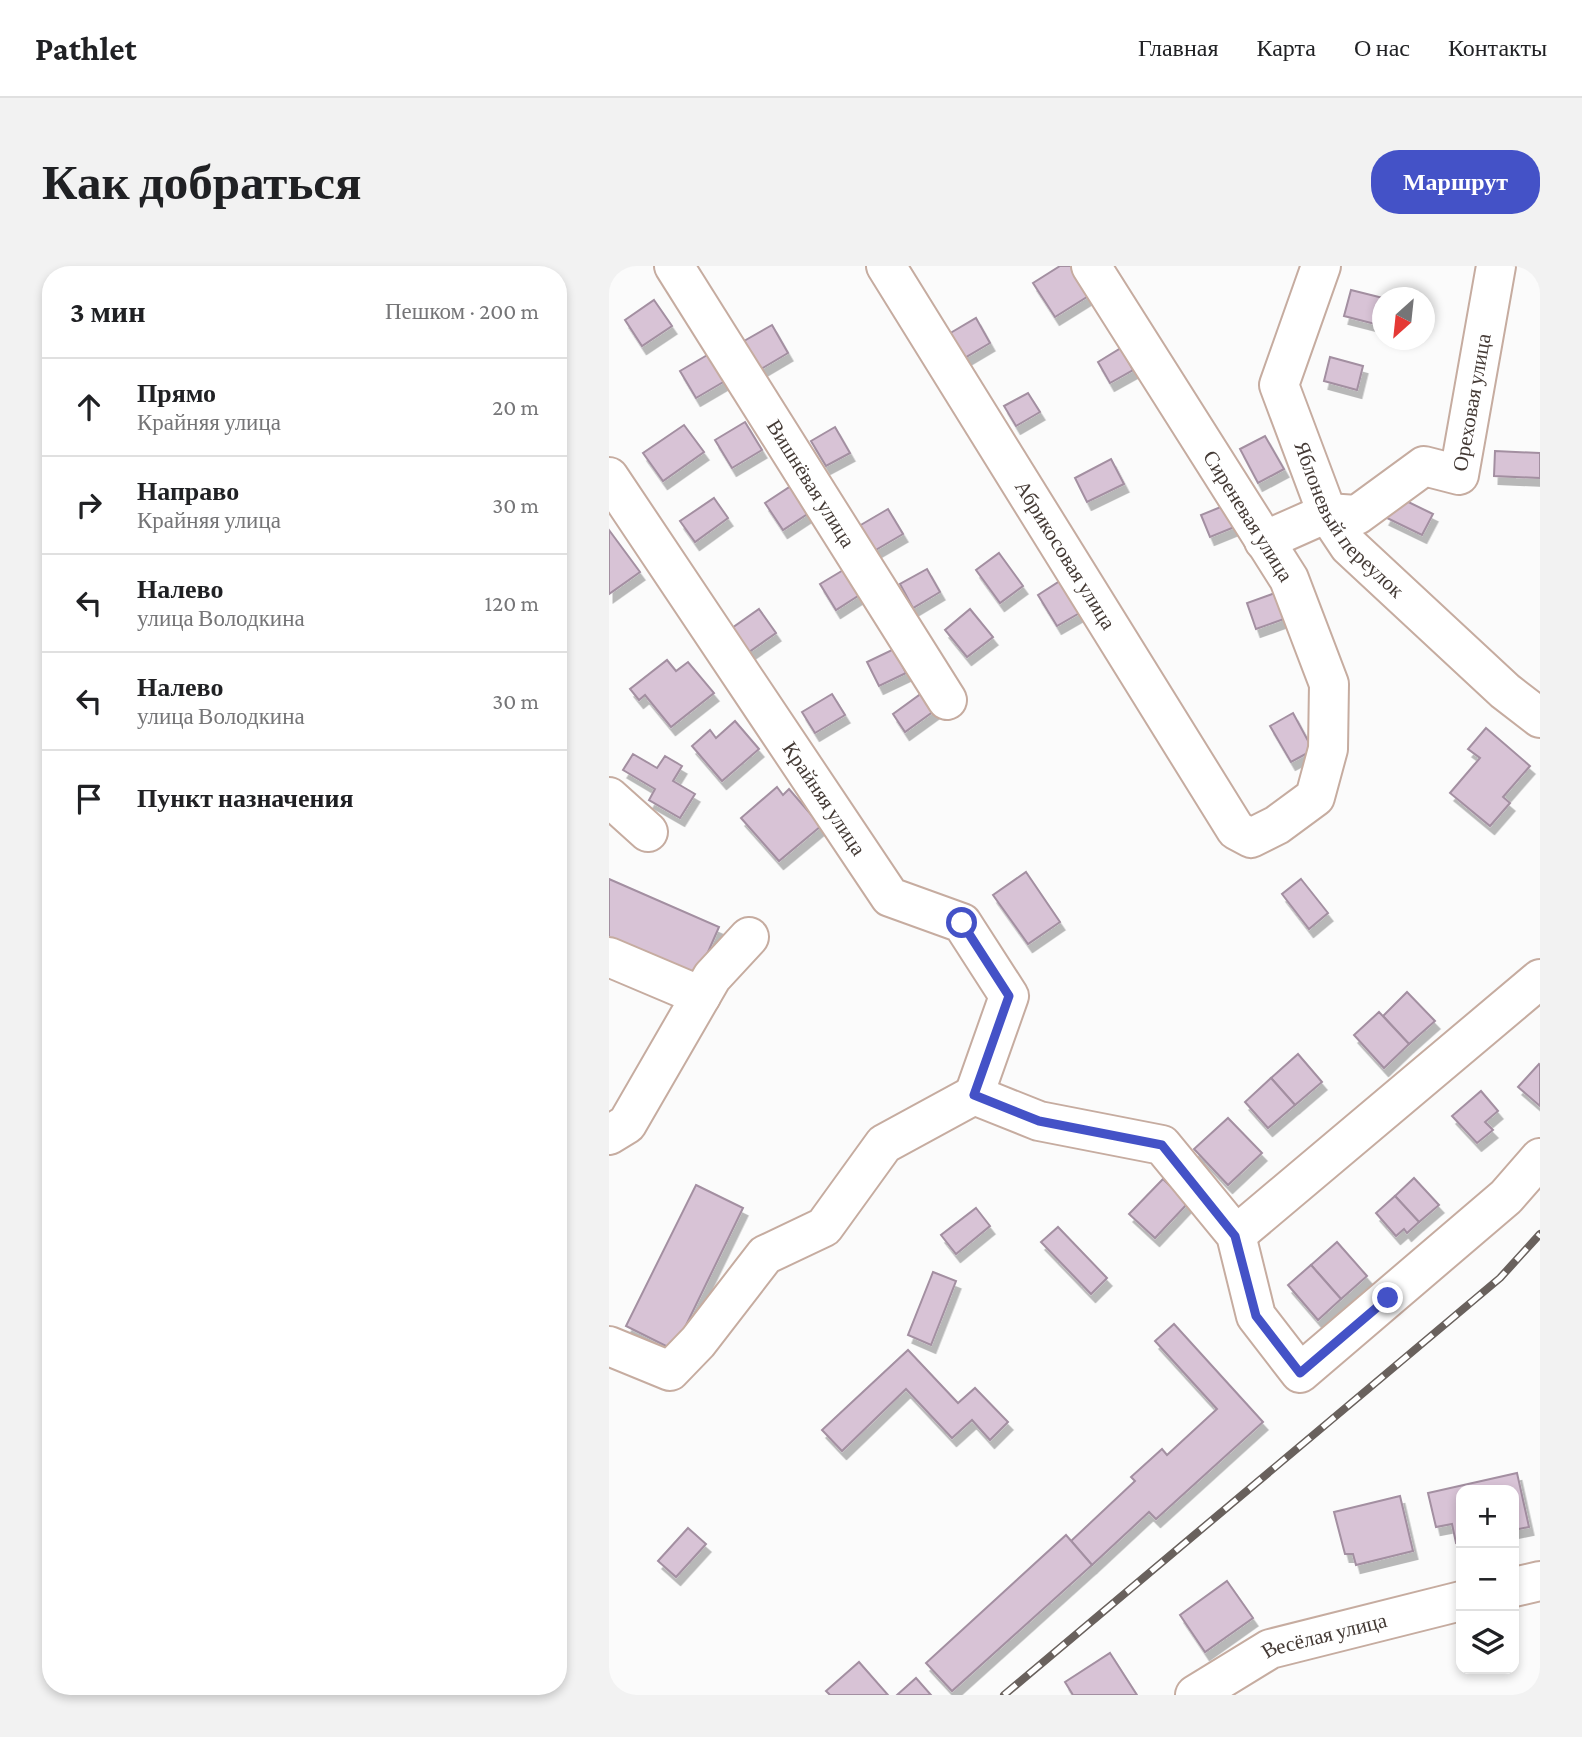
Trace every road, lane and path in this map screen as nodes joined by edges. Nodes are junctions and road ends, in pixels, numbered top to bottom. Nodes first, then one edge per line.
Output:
1 (674, 266) edge
2 (886, 266) edge
3 (1091, 266) edge
4 (1321, 266) edge
5 (1496, 266) edge
6 (609, 477) edge
7 (1327, 513) junction
8 (1264, 541) junction
9 (947, 700) dead end
10 (1540, 718) edge
11 (609, 797) edge
12 (648, 832) dead end
13 (1251, 838) joint
14 (750, 937) dead end
15 (609, 957) edge
16 (1540, 979) edge
17 (701, 996) junction
18 (974, 1095) junction
19 (609, 1136) edge
20 (1540, 1158) edge
21 (1235, 1236) junction
22 (609, 1346) edge
23 (1540, 1581) edge
24 (1519, 1586) edge
25 (1456, 1602) edge
26 (1195, 1695) edge

1 - 9 street, Вишнёвая улица
2 - 13 street, Абрикосовая улица
3 - 8 street, Сиреневая улица
4 - 7 street, Яблоневый переулок
5 - 7 street, Ореховая улица
6 - 18 street, Крайняя улица
7 - 8 street
7 - 10 street, Яблоневый переулок
8 - 13 street, Сиреневая улица
11 - 12 street
14 - 17 street
15 - 17 street
16 - 21 street
17 - 19 street
18 - 21 street
18 - 22 street
20 - 21 street
23 - 24 street
25 - 26 street, Весёлая улица

